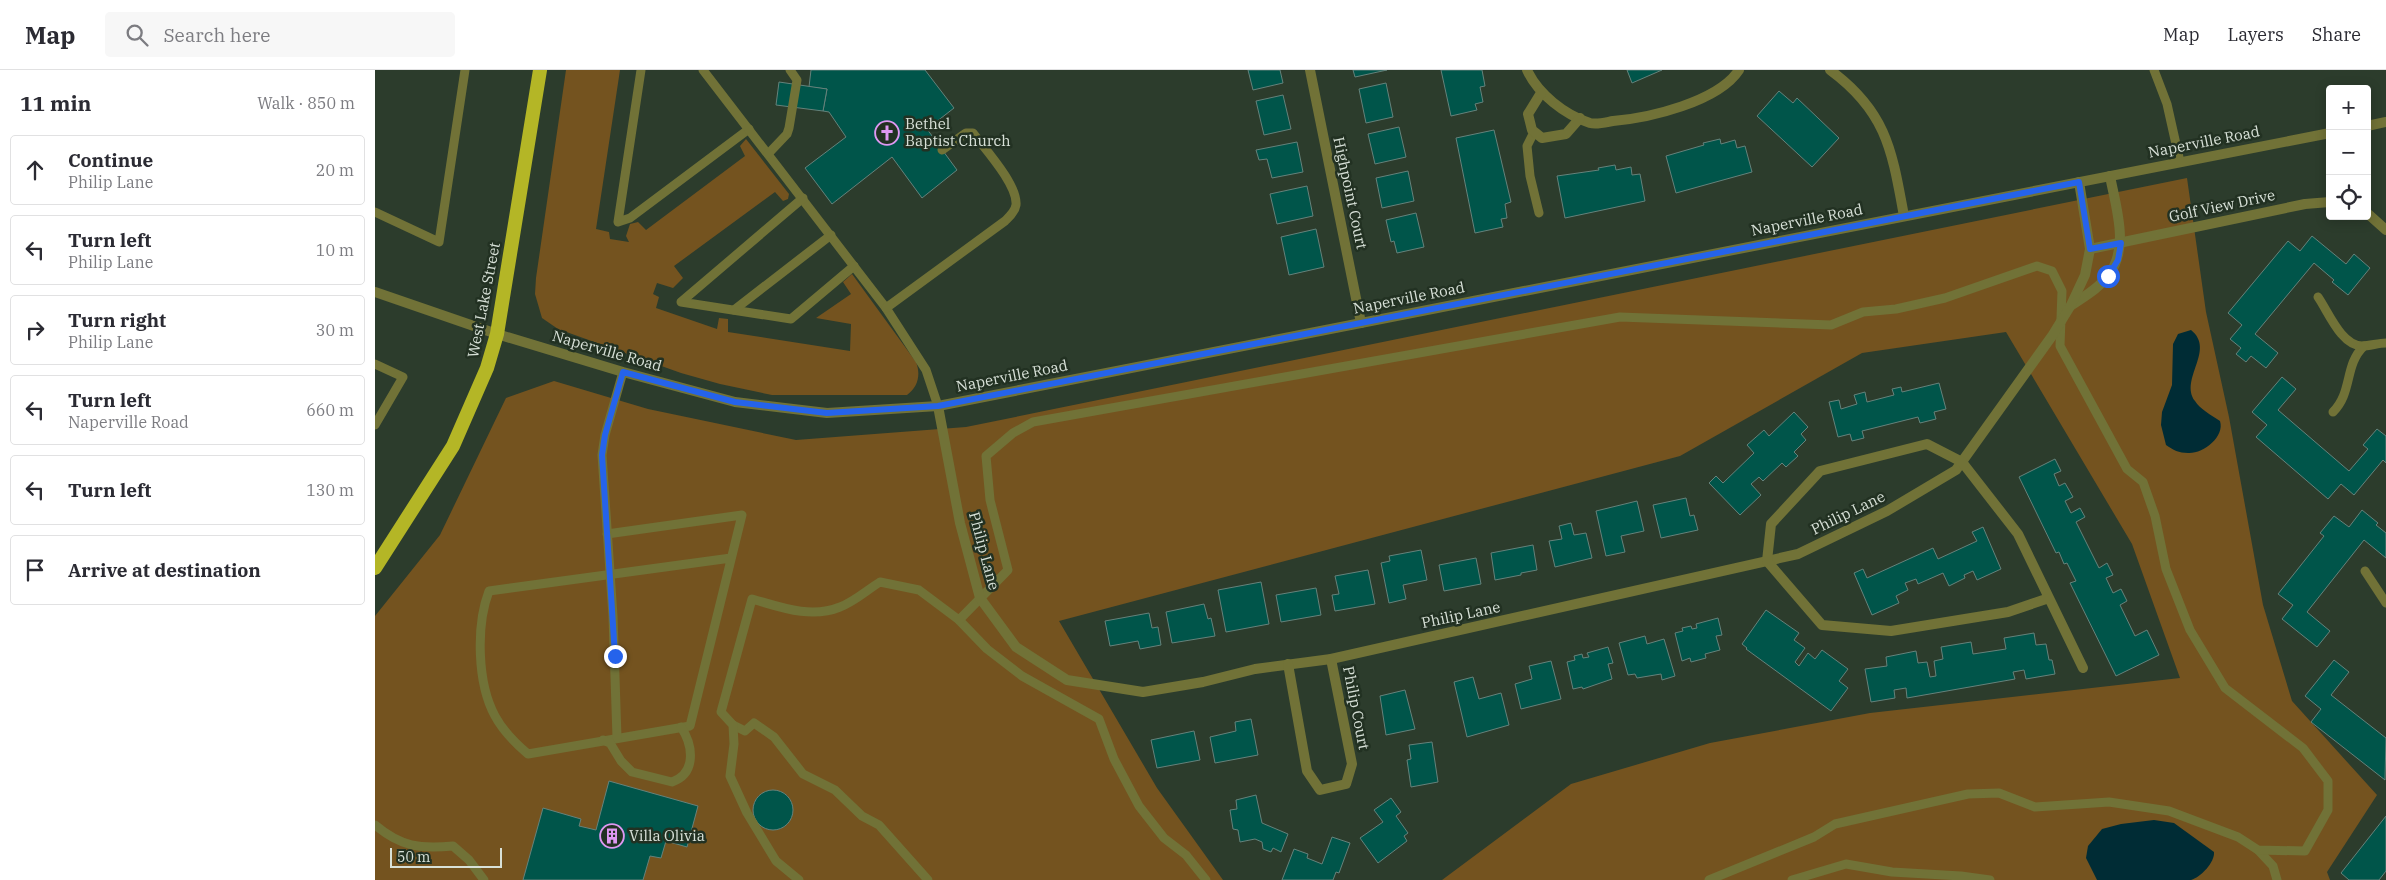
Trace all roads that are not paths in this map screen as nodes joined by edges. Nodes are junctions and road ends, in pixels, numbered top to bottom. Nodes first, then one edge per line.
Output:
1 (465, 70) edge
2 (540, 70) edge
3 (641, 70) edge
4 (703, 70) edge
5 (790, 70) edge
6 (1310, 70) edge
7 (1527, 70) edge
8 (1739, 70) edge
9 (1830, 70) edge
10 (2154, 70) edge
11 (1541, 93) junction
12 (1580, 118) junction
13 (2386, 122) edge
14 (2371, 125) edge
15 (749, 129) junction
16 (1534, 132) junction
17 (2326, 134) edge
18 (942, 150) dead end
19 (768, 154) junction
20 (2180, 162) junction
21 (2110, 176) junction
22 (2079, 182) junction
23 (803, 198) junction
24 (2326, 202) edge
25 (375, 212) edge
26 (1539, 213) dead end
27 (1904, 216) junction
28 (2371, 217) edge
29 (2386, 230) edge
30 (831, 235) junction
31 (2121, 243) junction
32 (2090, 249) junction
33 (855, 266) junction
34 (375, 292) edge
35 (2318, 297) dead end
36 (2071, 305) junction
37 (886, 308) junction
38 (734, 310) junction
39 (2061, 322) junction
40 (1361, 323) junction
41 (497, 334) junction
42 (2386, 342) edge
43 (2364, 346) junction
44 (375, 364) edge
45 (623, 372) junction
46 (938, 406) junction
47 (2333, 412) dead end
48 (375, 425) edge
49 (1962, 462) junction
50 (607, 534) junction
51 (731, 558) junction
52 (1767, 561) junction
53 (375, 568) edge
54 (2365, 571) dead end
55 (610, 575) junction
56 (980, 598) junction
57 (2049, 598) junction
58 (2386, 603) edge
59 (959, 620) junction
60 (1331, 659) junction
61 (1288, 664) junction
62 (2083, 668) dead end
63 (733, 725) junction
64 (681, 727) junction
65 (617, 738) junction
66 (603, 740) junction
67 (375, 825) edge
68 (2258, 850) junction
69 (483, 880) edge
70 (799, 880) edge
71 (928, 880) edge
72 (1206, 880) edge
73 (1709, 880) edge
74 (1792, 880) edge
75 (1990, 880) edge
76 (2277, 880) edge

1 - 25 lane
2 - 41 highway, West Lake Street
3 - 15 lane
4 - 15 lane
5 - 19 lane
6 - 40 street, Highpoint Court
7 - 11 street
8 - 12 street
9 - 27 street
10 - 20 lane
11 - 12 street
11 - 16 street
12 - 16 street
13 - 14 street
15 - 19 lane
16 - 26 lane
17 - 20 street, Naperville Road
18 - 37 lane
19 - 23 lane
20 - 21 street, Naperville Road
21 - 22 street, Naperville Road
21 - 31 street, Philip Lane
22 - 27 street, Naperville Road
22 - 32 street, Philip Lane
23 - 30 lane
23 - 38 lane
24 - 31 street, Golf View Drive
27 - 40 street, Naperville Road
28 - 29 street
30 - 33 lane
30 - 38 lane
31 - 32 street
31 - 36 street, Philip Lane
32 - 36 street, Philip Lane
33 - 37 lane
33 - 38 lane
34 - 41 street, Naperville Road
35 - 43 lane
36 - 39 street, Philip Lane
37 - 46 lane
39 - 49 street, Philip Lane
39 - 56 lane
39 - 68 lane
40 - 46 street, Naperville Road
41 - 45 street, Naperville Road
41 - 53 highway, West Lake Street
42 - 43 lane
43 - 47 lane
44 - 48 lane
45 - 46 street, Naperville Road
45 - 50 lane
46 - 56 street, Philip Lane
49 - 52 street, Philip Lane
49 - 52 street
49 - 57 street
50 - 51 lane
50 - 55 lane
51 - 55 lane
51 - 64 lane
52 - 57 street
52 - 60 street, Philip Lane
54 - 58 lane
55 - 65 lane
55 - 66 lane
56 - 59 lane
56 - 61 street, Philip Lane
57 - 62 street
59 - 63 lane
59 - 72 lane
60 - 61 street, Philip Lane
60 - 61 street, Philip Court
63 - 70 lane
63 - 71 lane
64 - 65 lane
64 - 66 lane
65 - 66 lane
67 - 69 lane
68 - 73 lane
68 - 76 lane
74 - 75 lane

